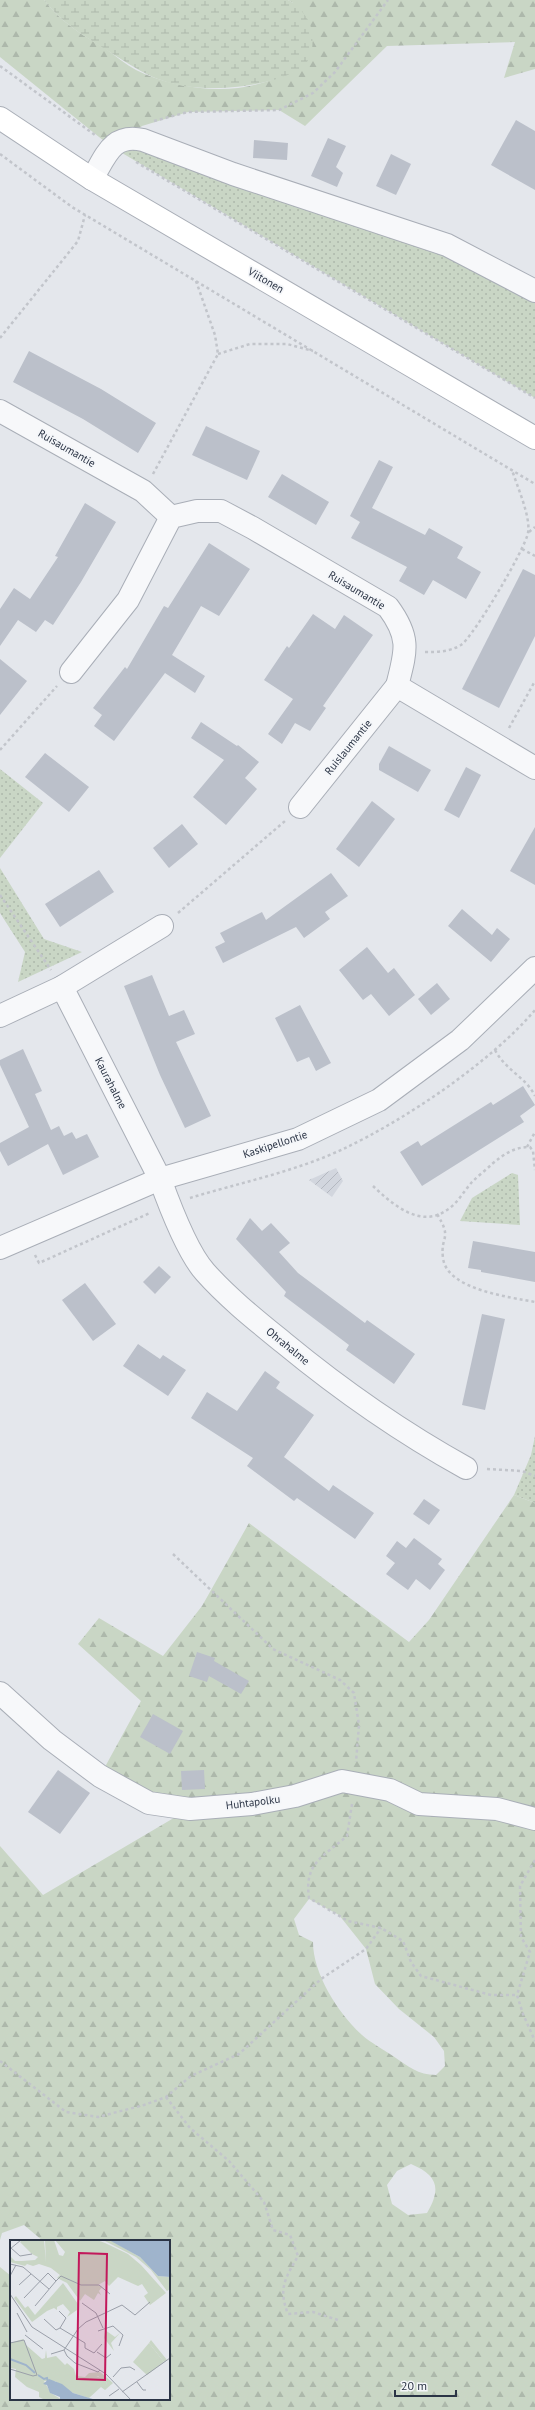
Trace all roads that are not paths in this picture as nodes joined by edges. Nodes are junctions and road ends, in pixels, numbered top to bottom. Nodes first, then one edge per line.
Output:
1 (0, 118) edge
2 (92, 178) junction
3 (535, 291) edge
4 (0, 411) edge
5 (535, 438) edge
6 (171, 517) junction
7 (71, 672) road end
8 (397, 686) junction
9 (535, 768) edge
10 (300, 807) road end
11 (162, 926) road end
12 (535, 968) edge
13 (62, 987) junction
14 (0, 1016) edge
15 (160, 1179) junction
16 (0, 1248) edge
17 (466, 1468) road end
18 (0, 1694) edge
19 (535, 1819) edge

1 - 2 main road, Viitonen
2 - 3 street
2 - 5 main road, Viitonen
4 - 6 street, Ruisaumantie
6 - 7 street
6 - 8 street, Ruisaumantie
8 - 9 street
8 - 10 street, Ruislaumantie
11 - 13 street
12 - 15 street, Kaskipellontie
13 - 14 street
13 - 15 street, Kaurahalme
15 - 16 street, Kaskipellontie
15 - 17 street, Ohrahalme
18 - 19 street, Huhtapolku

